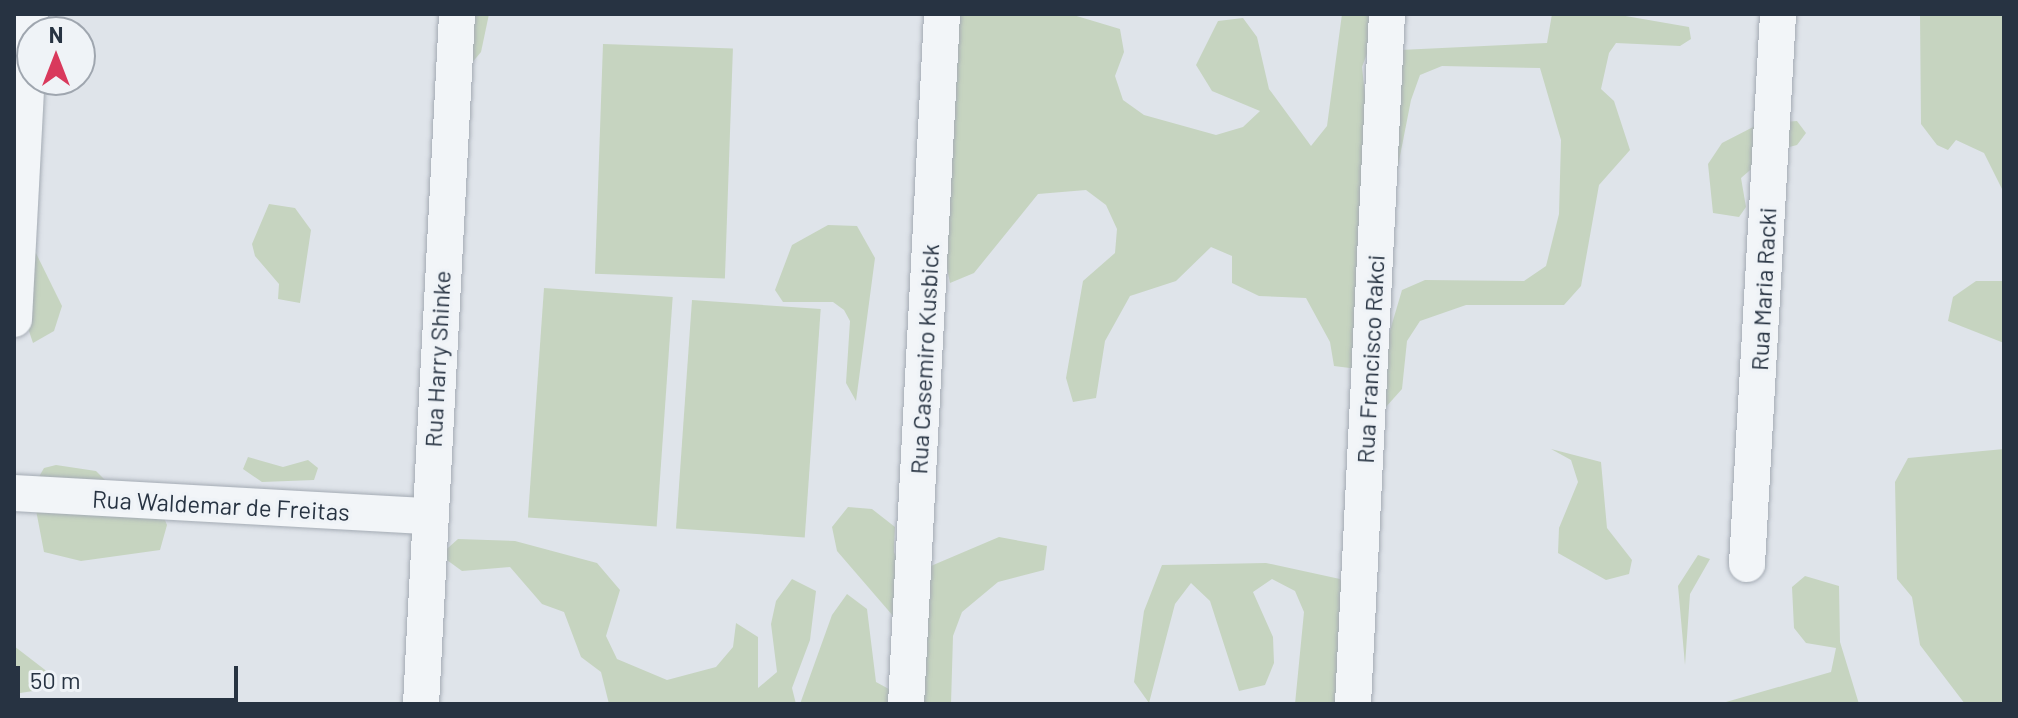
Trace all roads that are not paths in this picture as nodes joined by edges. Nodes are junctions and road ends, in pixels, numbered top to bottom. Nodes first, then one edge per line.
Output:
1 (30, 14) edge
2 (457, 14) edge
3 (942, 14) edge
4 (1387, 14) edge
5 (1778, 14) edge
6 (14, 319) edge
7 (14, 493) edge
8 (428, 516) junction
9 (1747, 564) dead end
10 (421, 704) edge
11 (906, 704) edge
12 (1353, 704) edge

1 - 6 street
2 - 8 street, Rua Harry Shinke
3 - 11 street, Rua Casemiro Kusbick
4 - 12 street, Rua Francisco Rakci
5 - 9 street, Rua Maria Racki
7 - 8 street, Rua Waldemar de Freitas
8 - 10 street, Rua Harry Shinke

